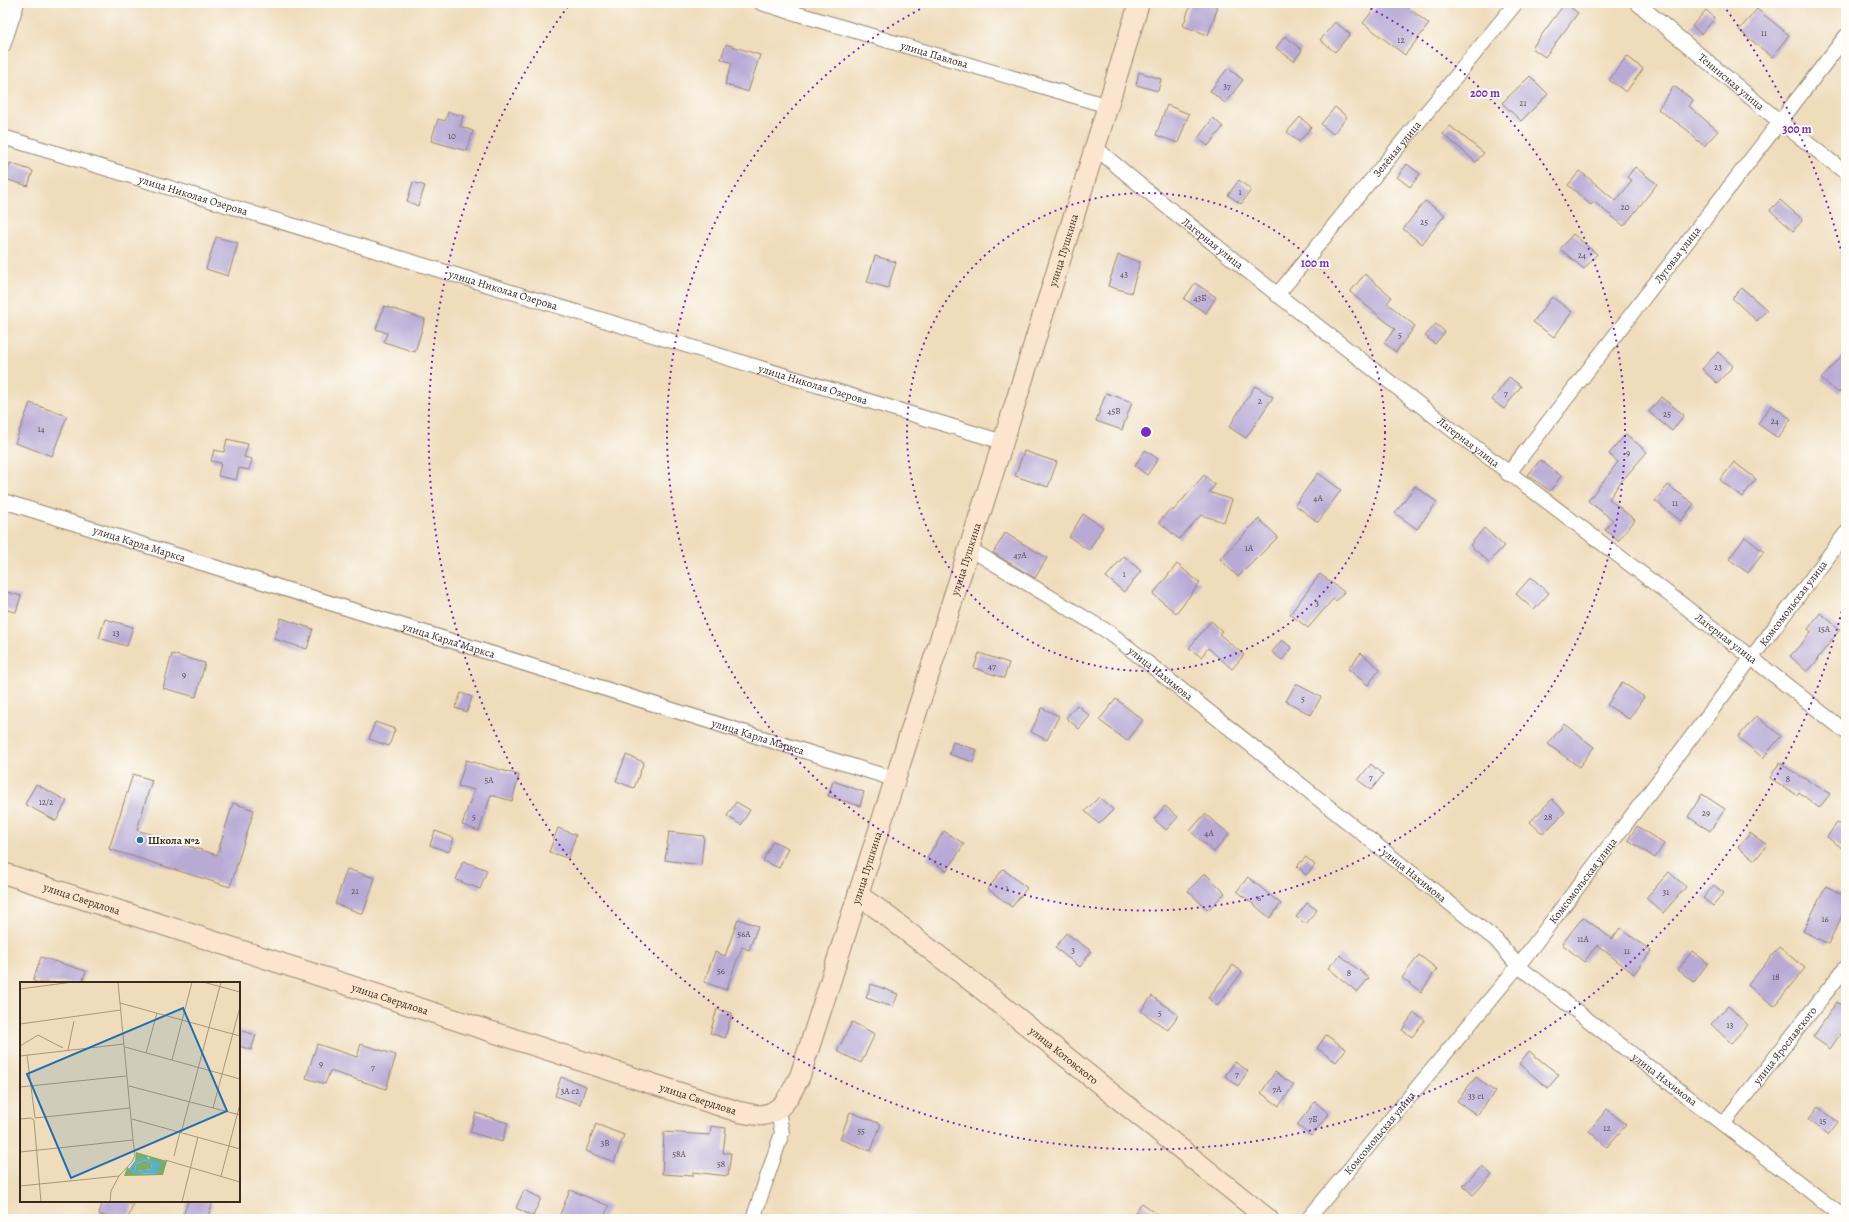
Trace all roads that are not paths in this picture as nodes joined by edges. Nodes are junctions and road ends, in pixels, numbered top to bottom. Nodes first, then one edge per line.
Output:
1 (17, 3) edge
2 (761, 3) edge
3 (1139, 3) edge
4 (1516, 3) edge
5 (1637, 3) edge
6 (1846, 36) edge
7 (3, 46) edge
8 (1108, 106) junction
9 (1779, 121) junction
10 (3, 137) edge
11 (1095, 147) junction
12 (1846, 173) edge
13 (1277, 295) junction
14 (1003, 442) junction
15 (1508, 474) junction
16 (3, 501) edge
17 (1846, 533) edge
18 (970, 549) junction
19 (1752, 657) junction
20 (1846, 732) edge
21 (894, 779) junction
22 (3, 873) edge
23 (858, 895) junction
24 (1518, 966) junction
25 (1846, 967) edge
26 (778, 1110) junction
27 (1723, 1124) junction
28 (753, 1219) edge
29 (1268, 1219) edge
30 (1308, 1219) edge
31 (1846, 1219) edge

1 - 7 street
2 - 8 street, улица Павлова
3 - 8 main road, улица Пушкина
4 - 13 street, Зелёная улица
5 - 9 street, Теннисная улица
6 - 9 street, Луговая улица
8 - 11 main road, улица Пушкина
9 - 12 street, Теннисная улица
9 - 15 street, Луговая улица
10 - 14 street, улица Николая Озерова
11 - 13 street, Лагерная улица
11 - 14 main road, улица Пушкина
13 - 15 street, Лагерная улица
14 - 18 main road, улица Пушкина
15 - 19 street, Лагерная улица
16 - 21 street, улица Карла Маркса
17 - 19 street, Комсомольская улица
18 - 21 main road, улица Пушкина
18 - 24 street, улица Нахимова
19 - 20 street, Лагерная улица
19 - 24 street, Комсомольская улица
21 - 23 main road, улица Пушкина
22 - 26 main road, улица Свердлова
23 - 26 main road, улица Пушкина
23 - 29 main road, улица Котовского
24 - 27 street, улица Нахимова
24 - 30 street, Комсомольская улица
25 - 27 street, улица Ярославского
26 - 28 street
27 - 31 street, улица Нахимова

